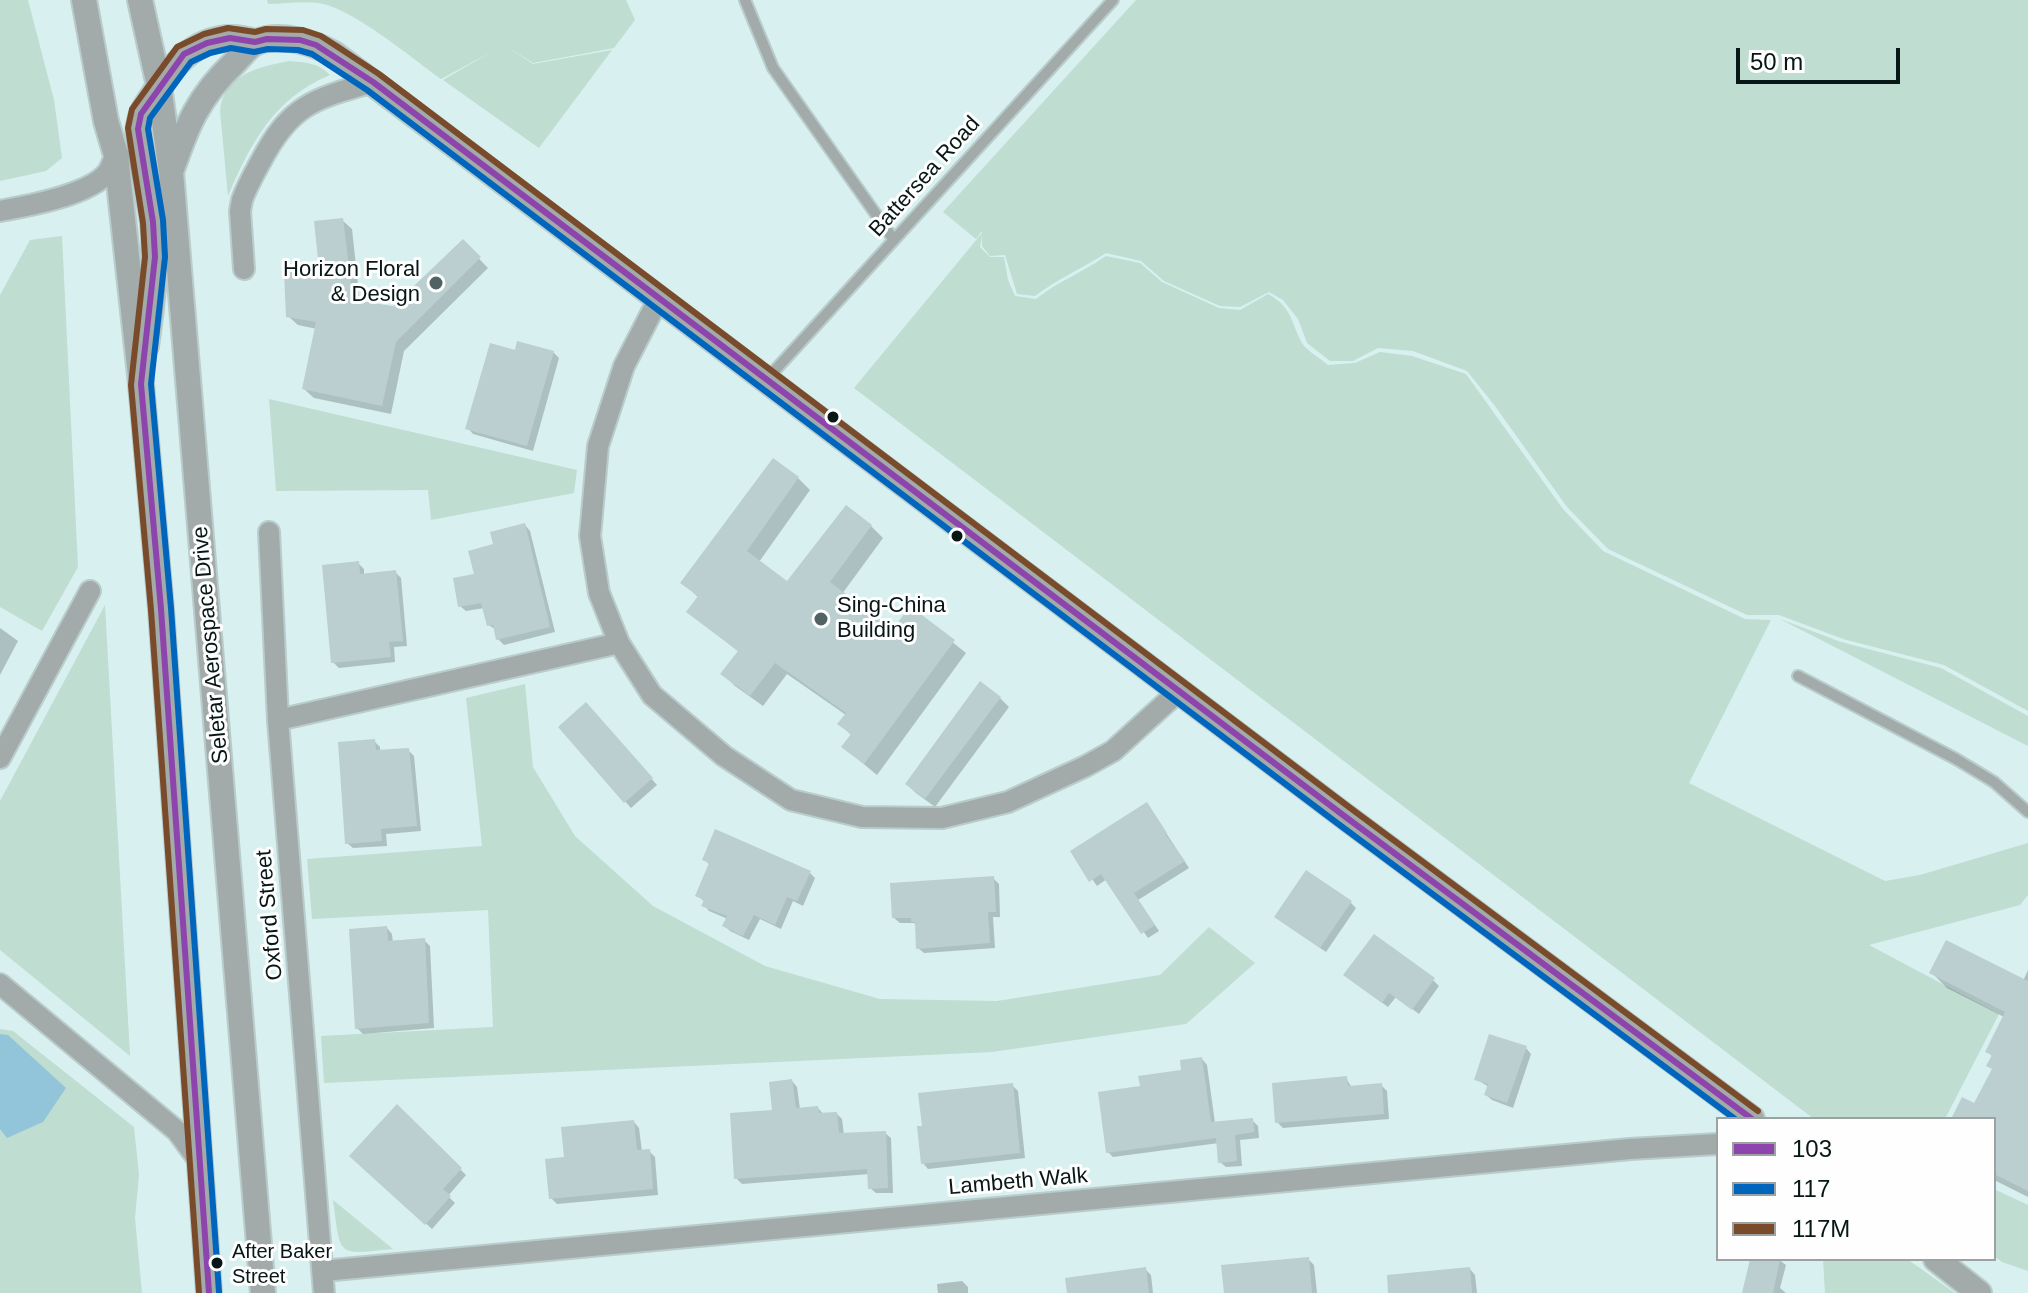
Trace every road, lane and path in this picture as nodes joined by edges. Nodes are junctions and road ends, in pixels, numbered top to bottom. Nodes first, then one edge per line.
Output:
1 (84, 0) edge
2 (140, 0) edge
3 (745, 0) edge
4 (1113, 0) edge
5 (255, 42) junction
6 (373, 82) junction
7 (159, 86) junction
8 (116, 155) junction
9 (171, 172) junction
10 (0, 211) edge
11 (894, 240) junction
12 (244, 269) dead end
13 (659, 298) junction
14 (765, 380) junction
15 (141, 384) junction
16 (269, 532) dead end
17 (90, 591) dead end
18 (619, 643) junction
19 (1798, 676) dead end
20 (1179, 691) junction
21 (278, 720) junction
22 (0, 758) edge
23 (2028, 812) edge
24 (0, 984) edge
25 (1749, 1117) edge
26 (1716, 1144) edge
27 (199, 1161) junction
28 (1939, 1261) edge
29 (323, 1271) junction
30 (209, 1293) edge
31 (263, 1293) edge
32 (324, 1293) edge
33 (1979, 1293) edge

1 - 8 street
2 - 7 street, Seletar Aerospace Drive
3 - 11 lane
4 - 11 lane, Battersea Road
5 - 6 street
5 - 7 street
5 - 9 street
6 - 12 street
6 - 13 street
7 - 9 street, Seletar Aerospace Drive
7 - 15 street
8 - 10 street
8 - 15 street
9 - 31 street, Seletar Aerospace Drive
11 - 14 lane, Battersea Road
13 - 14 street
13 - 18 street
14 - 20 street
15 - 27 street
16 - 21 street, Oxford Street
17 - 22 street
18 - 20 street
18 - 21 street
19 - 23 lane
20 - 25 street
21 - 29 street, Oxford Street
24 - 27 street
26 - 29 street, Lambeth Walk
27 - 30 street
28 - 33 street
29 - 32 street, Oxford Street

